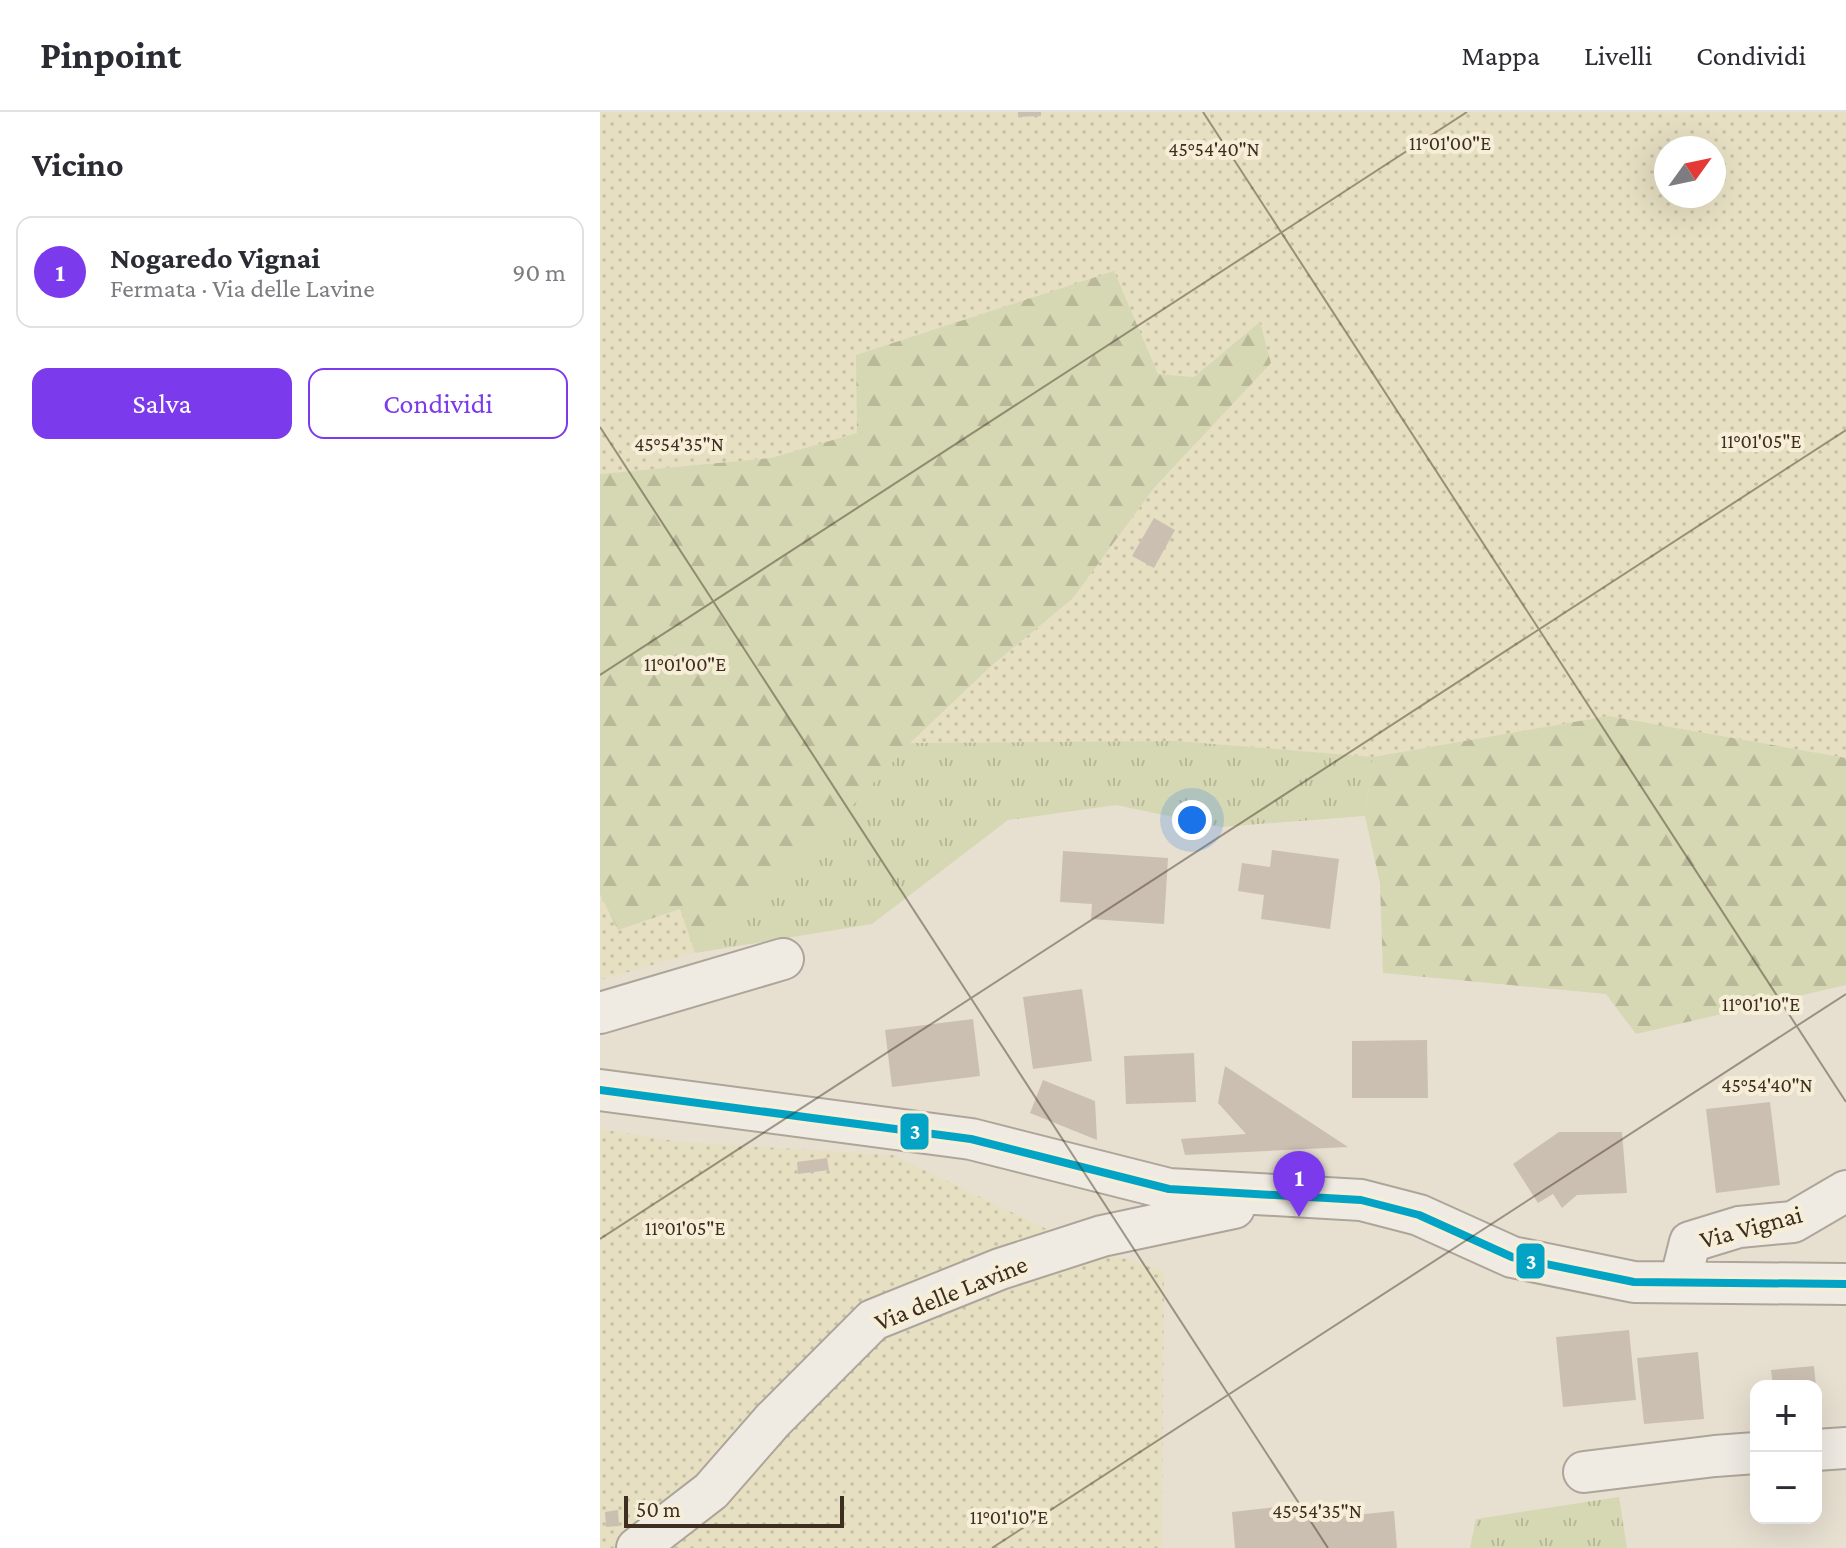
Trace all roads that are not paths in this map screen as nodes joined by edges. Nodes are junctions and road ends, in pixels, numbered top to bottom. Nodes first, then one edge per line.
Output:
1 (783, 959) dead end
2 (600, 1013) edge
3 (600, 1090) edge
4 (1846, 1191) edge
5 (1299, 1196) junction
6 (1680, 1282) junction
7 (1846, 1284) edge
8 (1846, 1448) edge
9 (1822, 1450) edge
10 (1750, 1454) edge
11 (1584, 1472) dead end
12 (637, 1548) edge

1 - 2 street
3 - 5 street
4 - 6 street, Via Vignai
5 - 6 street
5 - 12 street, Via delle Lavine
6 - 7 street
8 - 9 street
10 - 11 street

